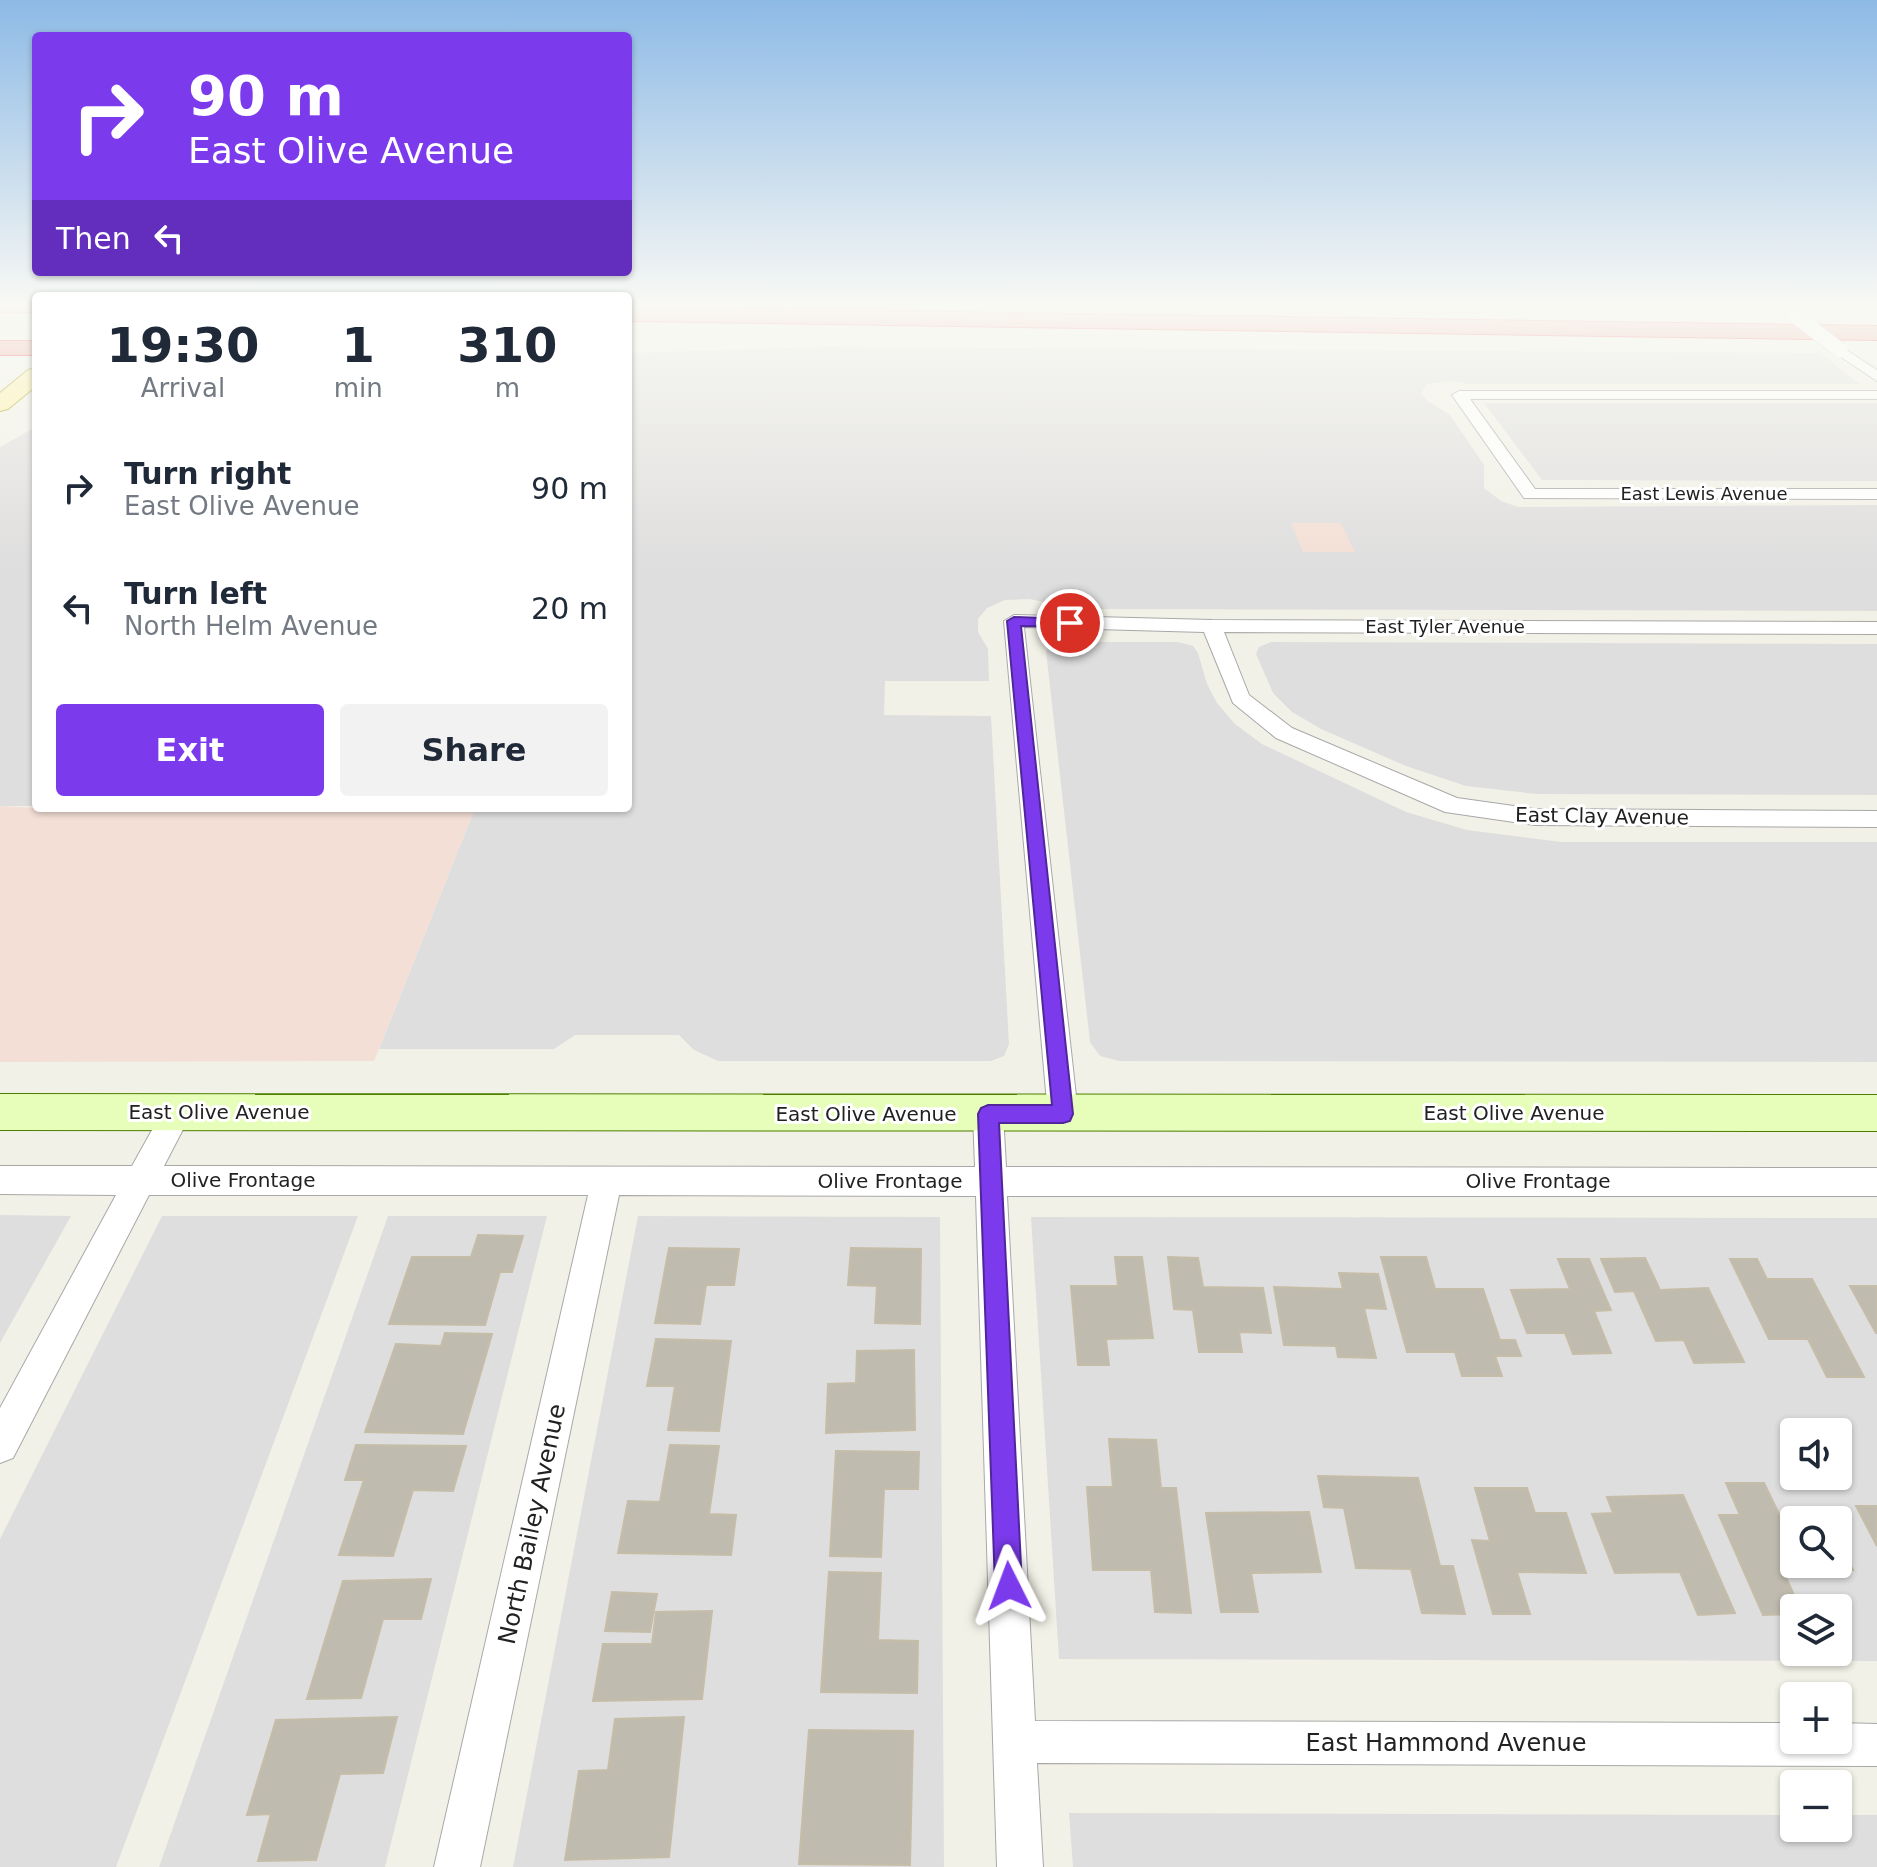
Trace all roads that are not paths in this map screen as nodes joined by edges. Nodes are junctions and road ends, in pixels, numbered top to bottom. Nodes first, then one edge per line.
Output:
1 (26, 391) edge
2 (1877, 395) edge
3 (11, 415) edge
4 (1877, 494) edge
5 (1212, 626) junction
6 (1877, 628) edge
7 (1877, 819) edge
8 (0, 1112) edge
9 (177, 1112) junction
10 (1877, 1113) edge
11 (988, 1114) junction
12 (1063, 1114) junction
13 (0, 1180) edge
14 (140, 1180) junction
15 (607, 1180) junction
16 (991, 1181) junction
17 (1877, 1182) edge
18 (0, 1445) edge
19 (1015, 1742) junction
20 (1877, 1745) edge
21 (457, 1867) edge
22 (1020, 1867) edge

1 - 3 main road
2 - 4 street, East Lewis Avenue
5 - 6 street, East Tyler Avenue
5 - 7 street, East Clay Avenue
5 - 12 street, East Tyler Avenue
8 - 9 main road, East Olive Avenue
9 - 11 main road, East Olive Avenue
9 - 14 street
10 - 12 main road, East Olive Avenue
11 - 12 main road, East Olive Avenue
11 - 16 street
13 - 14 street, Olive Frontage
14 - 15 street, Olive Frontage
14 - 18 street
15 - 16 street, Olive Frontage
15 - 21 street, North Bailey Avenue
16 - 17 street, Olive Frontage
16 - 19 street
19 - 20 street, East Hammond Avenue
19 - 22 street

